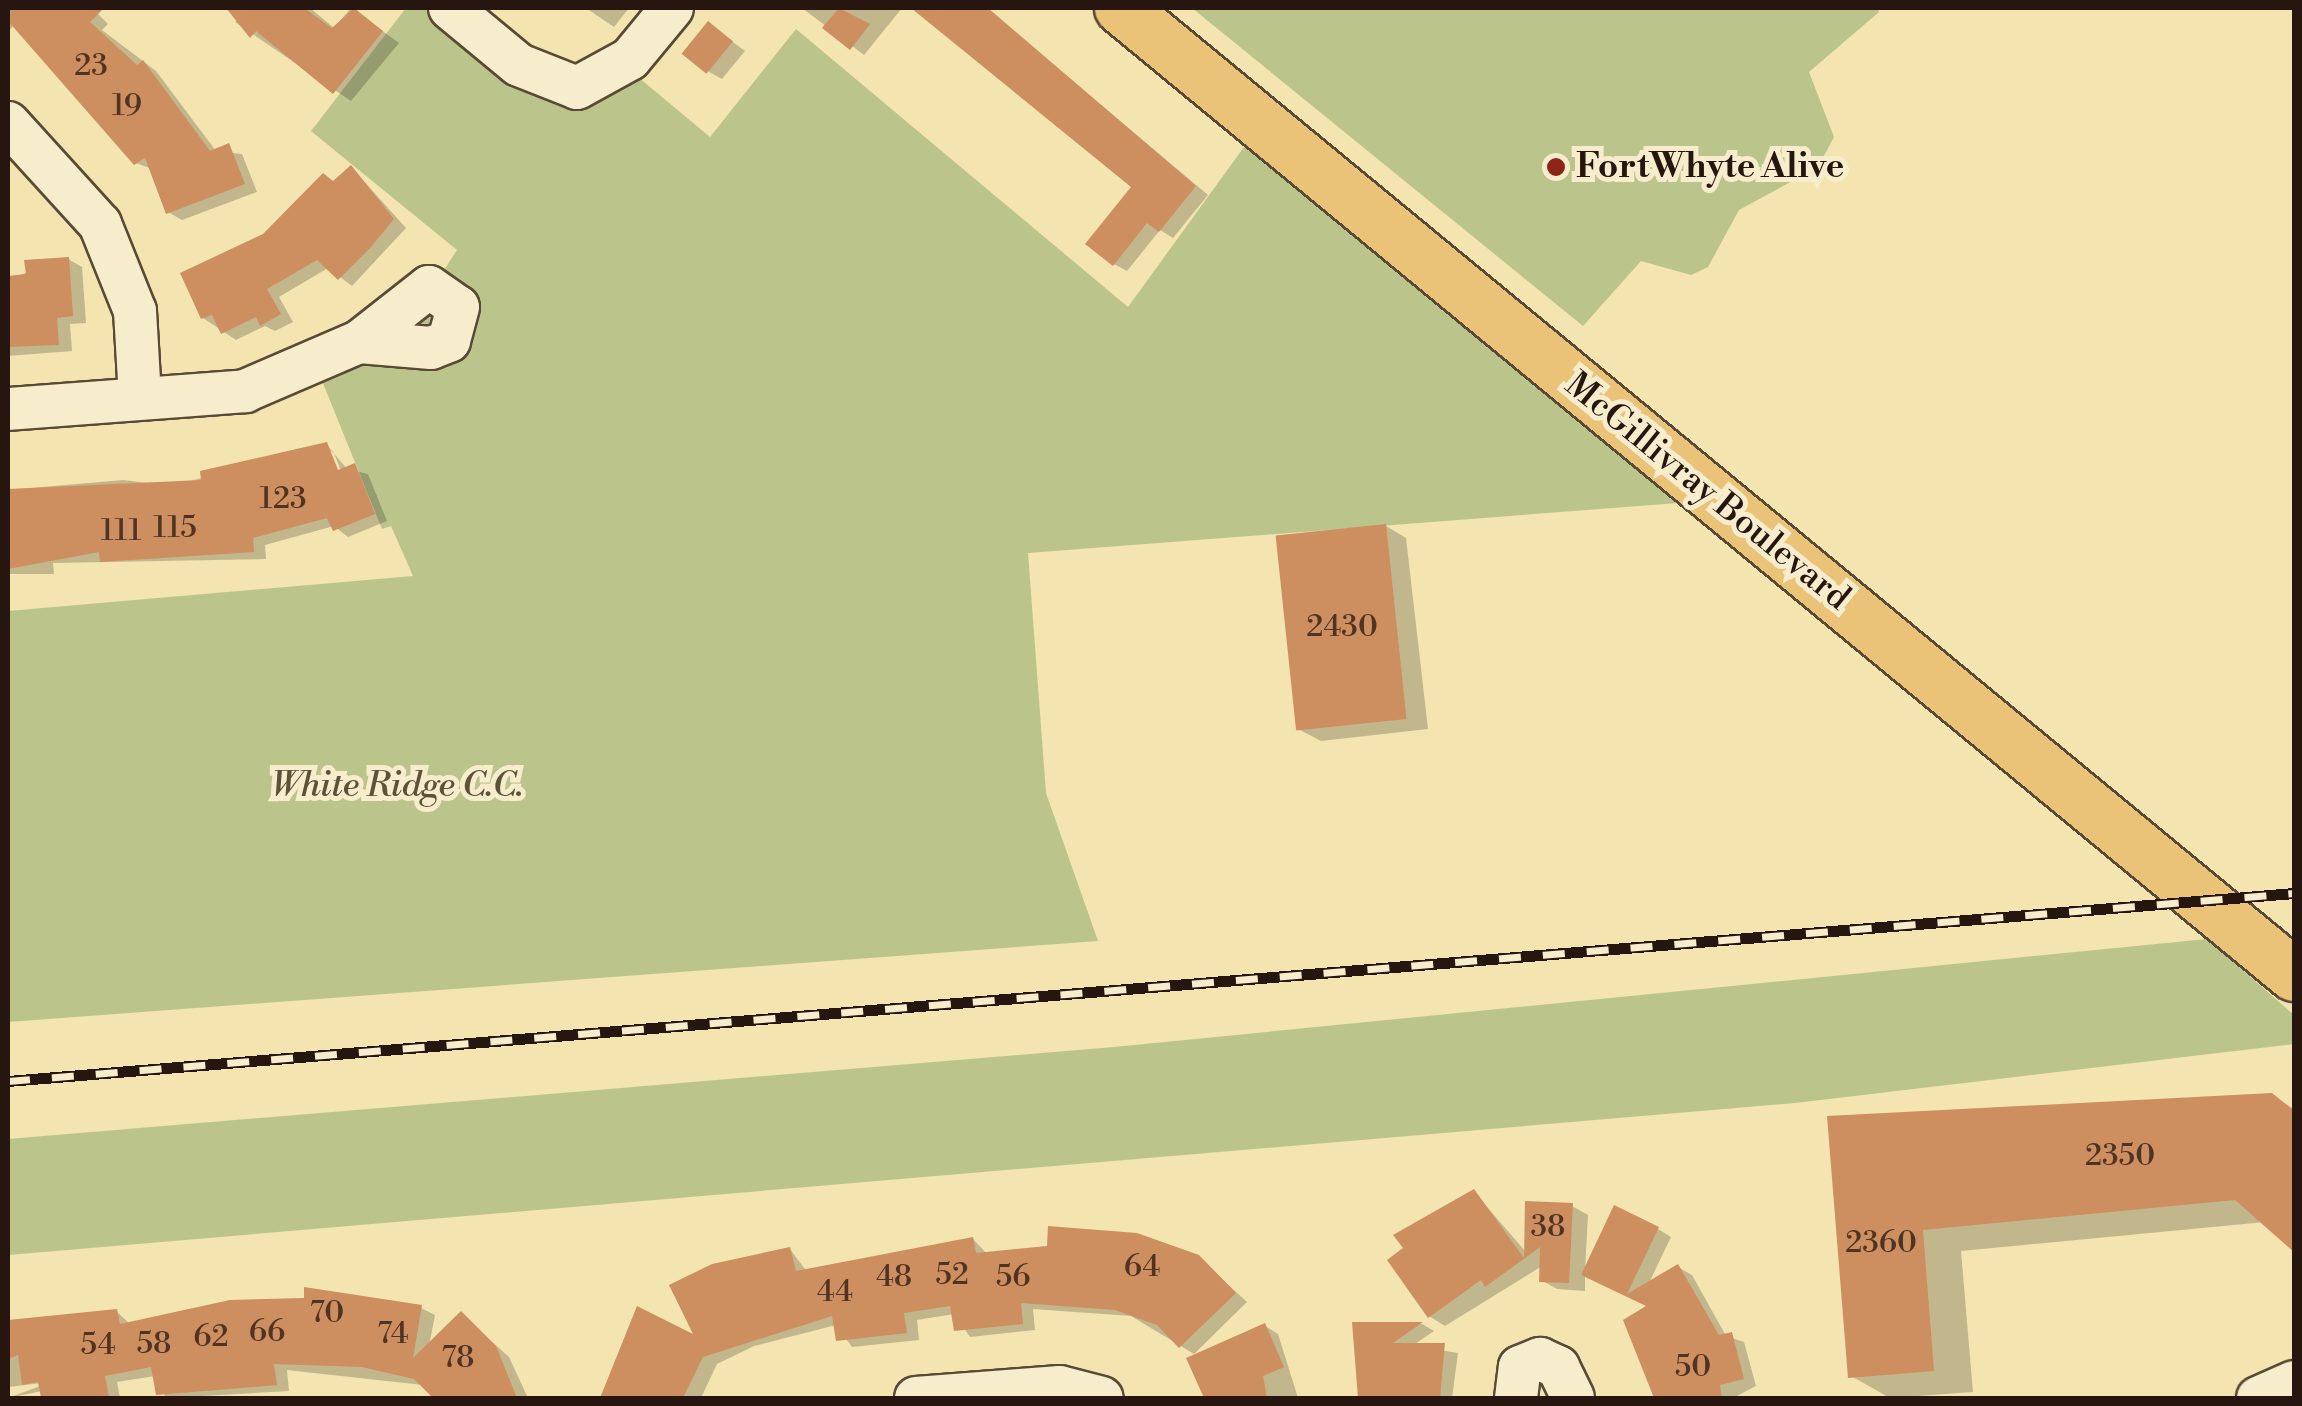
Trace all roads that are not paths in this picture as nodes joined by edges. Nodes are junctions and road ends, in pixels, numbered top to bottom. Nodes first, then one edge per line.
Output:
1 (450, 8) edge
2 (672, 8) edge
3 (1121, 8) edge
4 (8, 123) edge
5 (359, 342) dead end
6 (140, 398) junction
7 (8, 409) edge
8 (2294, 976) edge
9 (2294, 1382) edge
10 (916, 1398) edge
11 (1102, 1398) edge
12 (1516, 1398) edge
13 (1573, 1398) edge
14 (2258, 1398) edge

1 - 2 street
3 - 8 main road, McGillivray Boulevard
4 - 6 street
5 - 6 street
6 - 7 street
9 - 14 street
10 - 11 street
12 - 13 street

